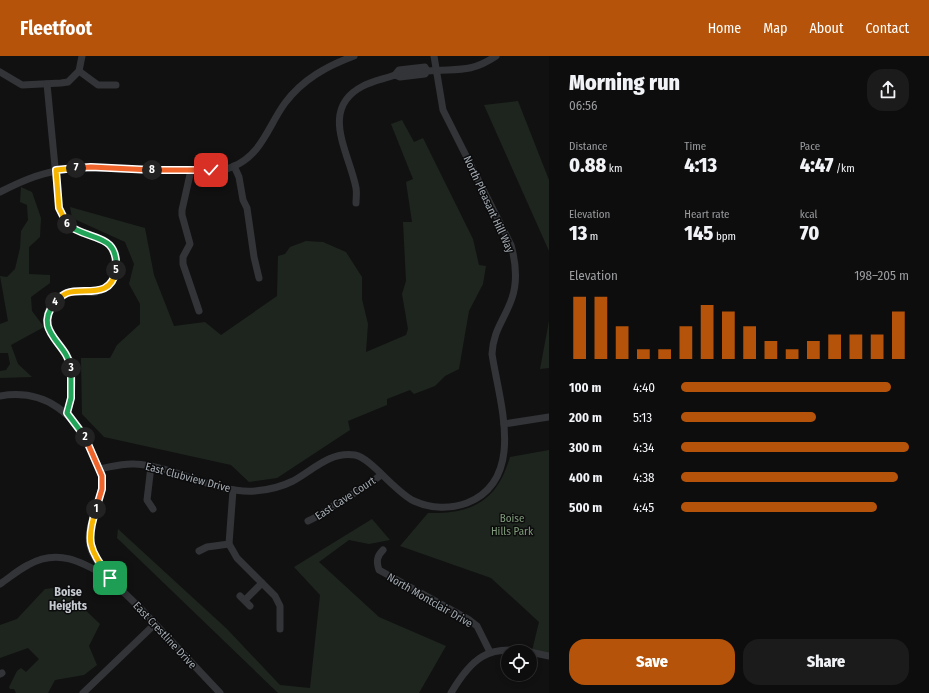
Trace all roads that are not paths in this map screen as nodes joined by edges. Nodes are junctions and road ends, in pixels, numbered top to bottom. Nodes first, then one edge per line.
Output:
1 (82, 56) edge
2 (354, 56) edge
3 (434, 56) edge
4 (496, 56) edge
5 (436, 70) junction
6 (79, 71) junction
7 (0, 72) edge
8 (47, 84) junction
9 (116, 85) dead end
10 (234, 166) junction
11 (56, 170) junction
12 (191, 170) junction
13 (0, 192) edge
14 (356, 203) dead end
15 (259, 278) dead end
16 (199, 311) dead end
17 (0, 396) edge
18 (67, 413) junction
19 (549, 417) edge
20 (504, 424) junction
21 (152, 466) junction
22 (99, 469) junction
23 (381, 475) junction
24 (233, 490) junction
25 (153, 508) dead end
26 (308, 521) dead end
27 (229, 544) junction
28 (383, 550) dead end
29 (199, 551) dead end
30 (110, 578) junction
31 (262, 583) junction
32 (0, 584) edge
33 (250, 606) dead end
34 (155, 624) junction
35 (280, 629) dead end
36 (501, 650) edge
37 (490, 652) junction
38 (537, 654) edge
39 (549, 656) edge
40 (83, 693) edge
41 (220, 693) edge
42 (451, 693) edge

1 - 6 street
2 - 10 street
3 - 5 street, North Pleasant Hill Way
4 - 5 street
5 - 14 street
5 - 20 street, North Pleasant Hill Way
6 - 8 street
6 - 9 street
7 - 8 street
8 - 11 street
10 - 12 street
10 - 15 street
11 - 12 street
11 - 13 street
11 - 18 street
12 - 16 street
17 - 18 street
18 - 22 street
19 - 20 street
20 - 23 street, East Clubview Drive
21 - 22 street, East Clubview Drive
21 - 24 street, East Clubview Drive
21 - 25 street
22 - 30 street
23 - 24 street, East Clubview Drive
23 - 26 street, East Cave Court
24 - 27 street
27 - 29 street
27 - 31 street
28 - 37 street, North Montclair Drive
30 - 32 street
30 - 34 street, East Crestline Drive
31 - 33 street
31 - 35 street
34 - 40 street
34 - 41 street, East Crestline Drive
36 - 37 street
37 - 42 street
38 - 39 street

